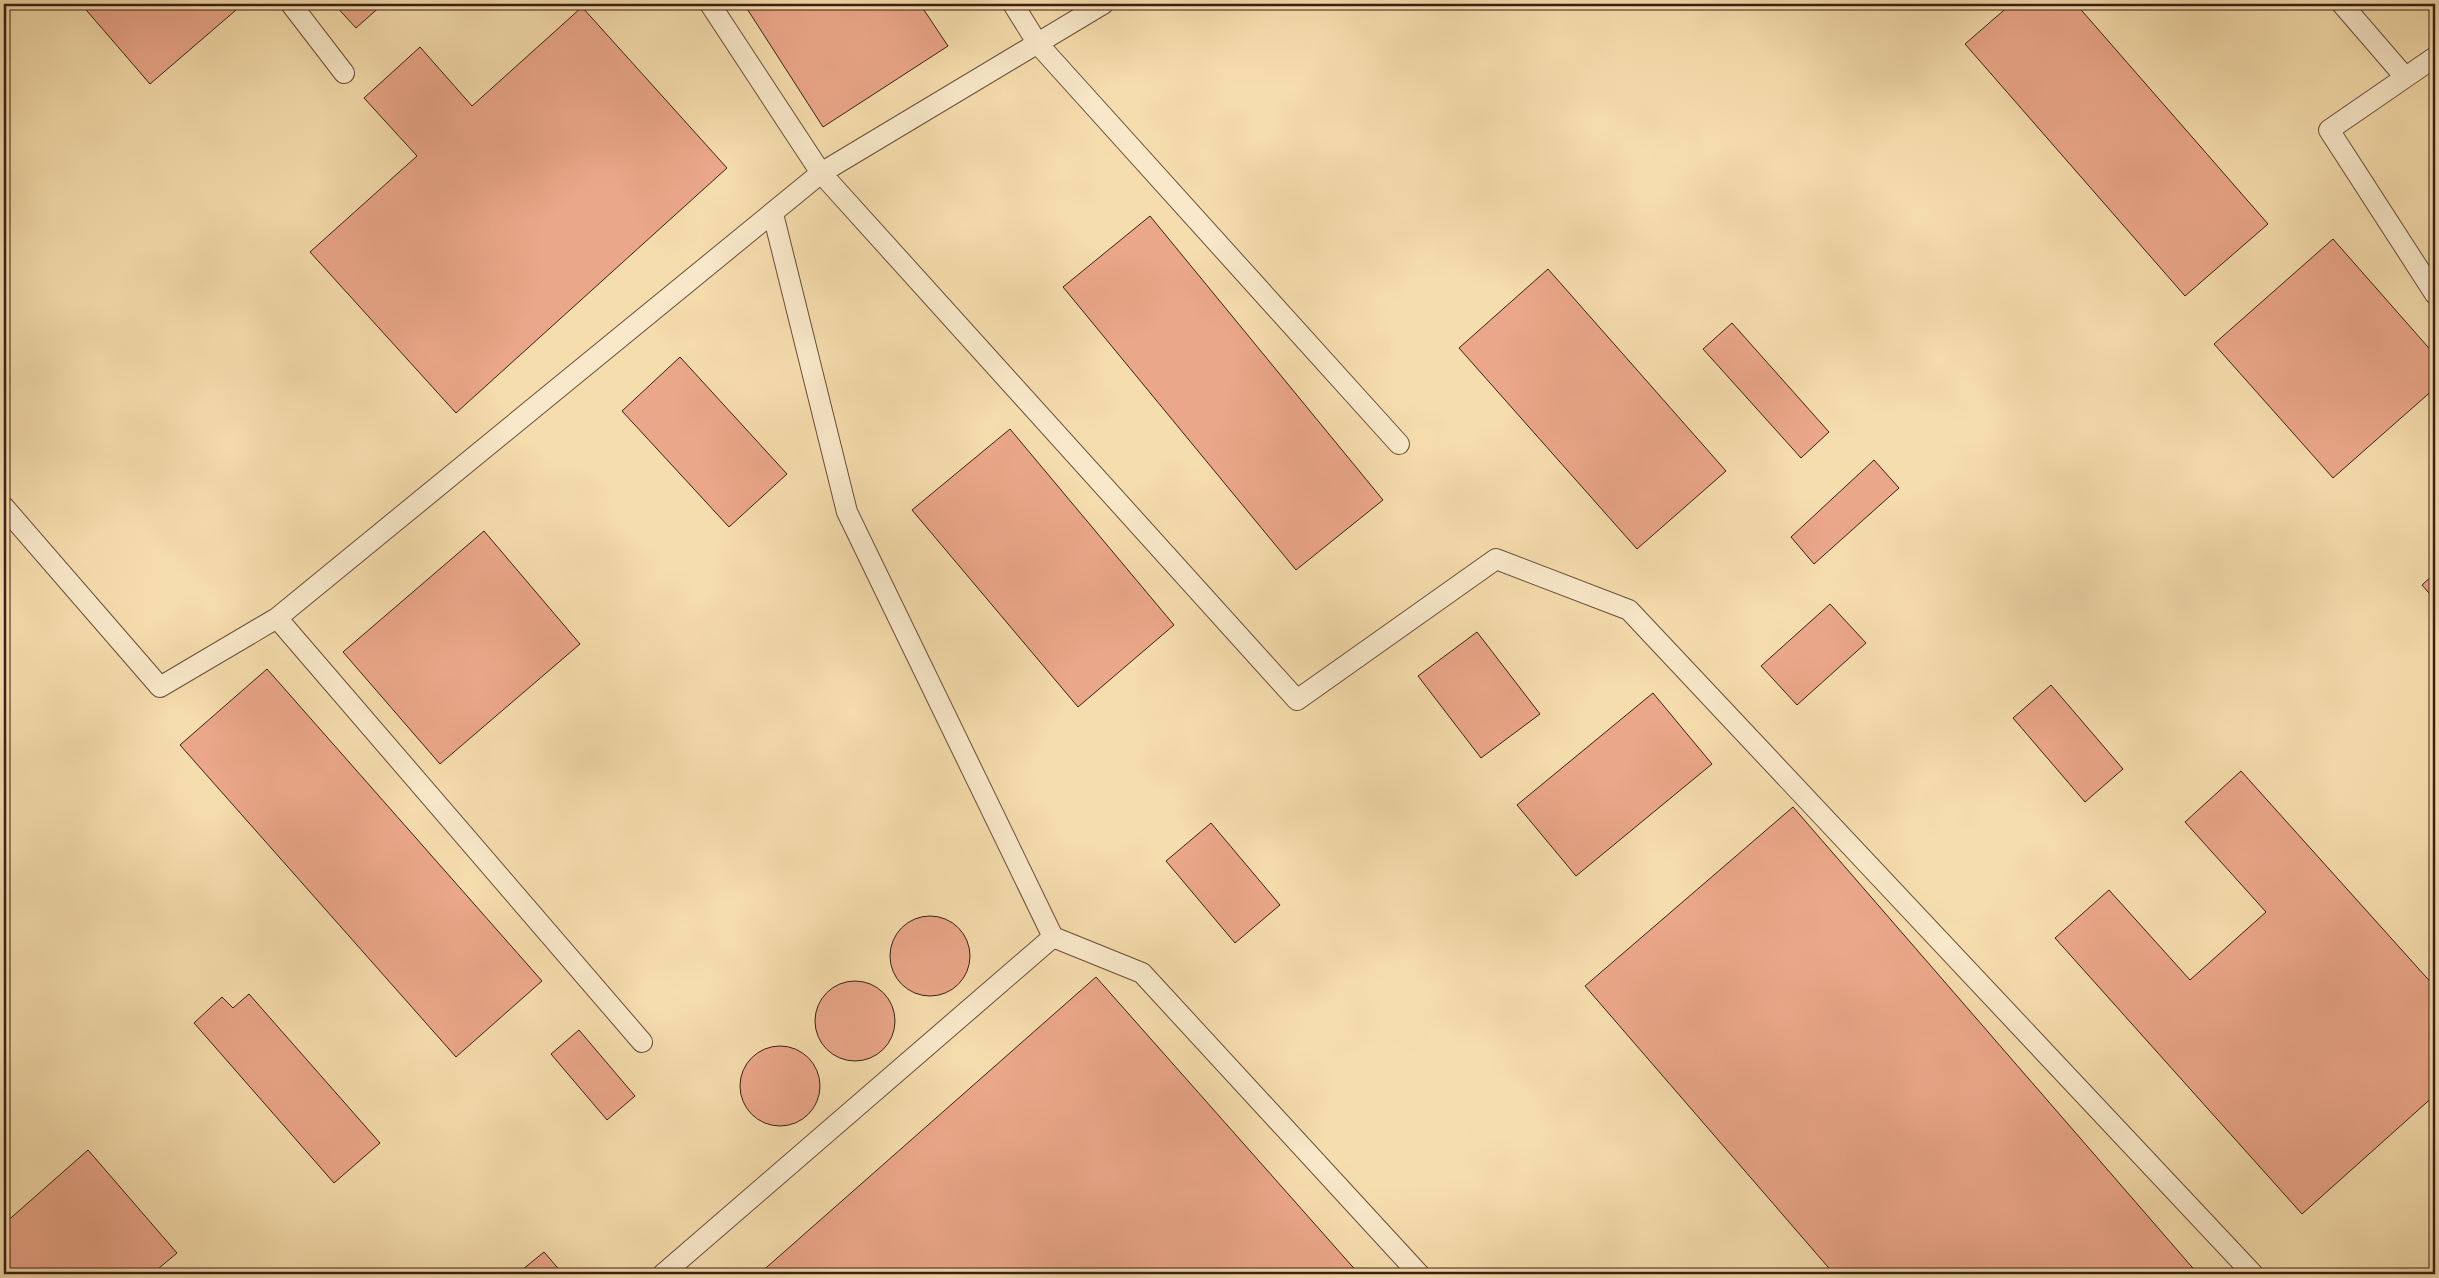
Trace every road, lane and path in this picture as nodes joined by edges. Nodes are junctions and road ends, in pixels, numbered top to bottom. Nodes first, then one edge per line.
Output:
1 (291, 4) edge
2 (710, 4) edge
3 (1012, 4) edge
4 (1103, 4) edge
5 (2342, 4) edge
6 (1038, 44) junction
7 (2435, 57) edge
8 (344, 73) dead end
9 (2405, 77) junction
10 (821, 173) junction
11 (773, 214) junction
12 (2435, 294) edge
13 (1399, 444) dead end
14 (4, 506) edge
15 (278, 618) junction
16 (1053, 937) junction
17 (642, 1042) dead end
18 (663, 1274) edge
19 (1419, 1274) edge
20 (2253, 1274) edge

1 - 8 lane
2 - 10 lane
3 - 6 lane
4 - 6 lane
5 - 9 lane
6 - 10 lane
6 - 13 lane
7 - 9 lane
9 - 12 lane
10 - 11 lane
10 - 20 lane
11 - 15 lane
11 - 16 lane
14 - 15 lane
15 - 17 lane
16 - 18 lane
16 - 19 lane

